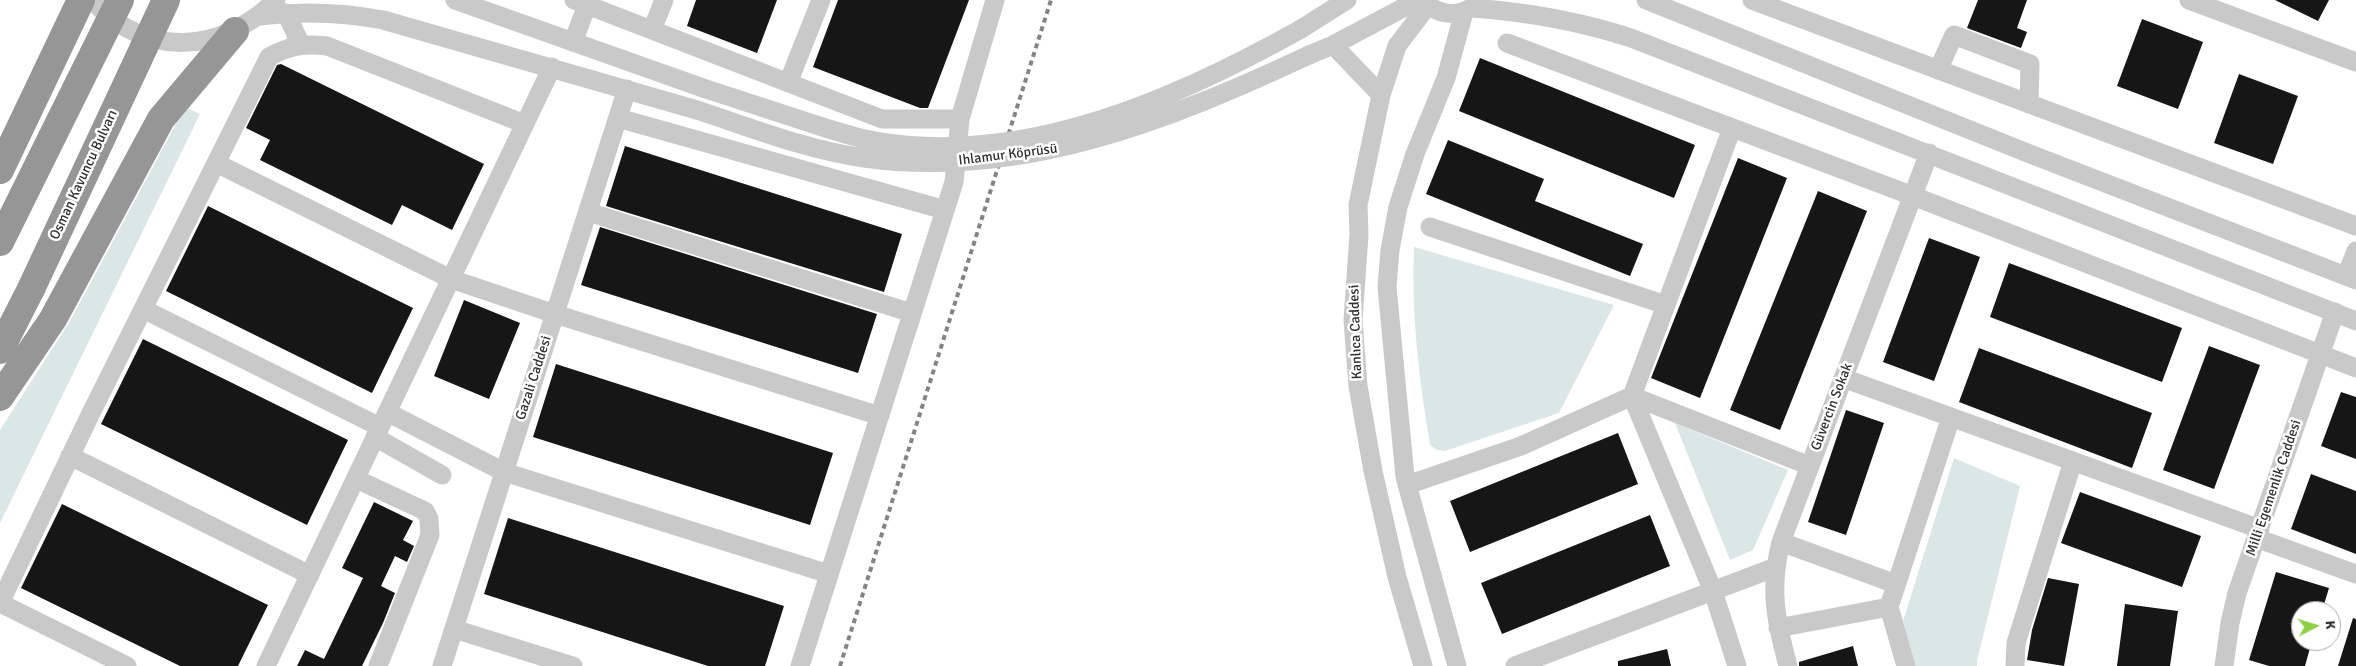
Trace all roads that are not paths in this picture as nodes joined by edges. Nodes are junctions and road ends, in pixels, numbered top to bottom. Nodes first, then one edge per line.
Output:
1 (81, 0) edge
2 (92, 0) edge
3 (120, 0) edge
4 (166, 0) edge
5 (455, 0) edge
6 (664, 0) edge
7 (821, 0) edge
8 (995, 0) edge
9 (1347, 0) edge
10 (1646, 0) edge
11 (1752, 0) edge
12 (2189, 0) edge
13 (584, 2) edge
14 (1423, 2) edge
15 (2216, 5) edge
16 (281, 7) edge
17 (1472, 7) edge
18 (652, 30) junction
19 (235, 31) junction
20 (573, 42) junction
21 (1507, 43) dead end
22 (301, 45) junction
23 (1333, 45) junction
24 (2356, 62) edge
25 (552, 68) junction
26 (1938, 70) junction
27 (788, 83) junction
28 (627, 89) junction
29 (1381, 95) junction
30 (2029, 104) junction
31 (618, 118) junction
32 (960, 119) junction
33 (525, 124) junction
34 (1732, 128) junction
35 (1929, 153) junction
36 (216, 163) junction
37 (0, 170) edge
38 (1913, 196) junction
39 (945, 210) junction
40 (588, 212) junction
41 (2356, 226) edge
42 (1430, 227) dead end
43 (0, 242) edge
44 (2356, 251) edge
45 (2351, 278) edge
46 (451, 279) junction
47 (1666, 306) junction
48 (143, 309) junction
49 (2335, 312) junction
50 (912, 313) junction
51 (555, 314) junction
52 (2356, 321) edge
53 (0, 350) edge
54 (2320, 354) junction
55 (2356, 368) edge
56 (1843, 378) junction
57 (1632, 396) junction
58 (0, 397) edge
59 (880, 416) junction
60 (1951, 417) junction
61 (381, 426) junction
62 (70, 456) junction
63 (2073, 461) junction
64 (1810, 466) junction
65 (504, 472) junction
66 (442, 475) dead end
67 (356, 479) junction
68 (1407, 485) junction
69 (2258, 534) junction
70 (1781, 542) junction
71 (1776, 567) junction
72 (829, 574) junction
73 (2356, 574) edge
74 (310, 575) junction
75 (1896, 584) junction
76 (1713, 591) junction
77 (0, 603) edge
78 (1889, 607) junction
79 (1778, 628) junction
80 (454, 629) junction
81 (127, 666) edge
82 (266, 666) edge
83 (378, 666) edge
84 (442, 666) edge
85 (573, 666) edge
86 (800, 666) edge
87 (1423, 666) edge
88 (1456, 666) edge
89 (1515, 666) edge
90 (1737, 666) edge
91 (1788, 666) edge
92 (1906, 666) edge
93 (2015, 666) edge
94 (2224, 666) edge

1 - 37 highway
2 - 19 street
3 - 43 highway, bridge
4 - 53 highway, Osman Kavuncu Bulvarı, bridge
5 - 20 street, Ihlamur Köprüsü
6 - 18 street
7 - 27 street
8 - 32 street
9 - 20 street, Ihlamur Köprüsü, bridge
10 - 45 street
11 - 26 street
12 - 15 street
13 - 18 street
13 - 20 street
14 - 17 street
14 - 23 street, Ihlamur Köprüsü
14 - 29 street, Kanlıca Caddesi
15 - 24 street
16 - 19 street
16 - 22 street
16 - 25 street, Ihlamur Köprüsü
17 - 35 street
17 - 68 street
18 - 27 street
19 - 58 highway
21 - 34 street
22 - 33 street
22 - 36 street
23 - 28 street, Ihlamur Köprüsü, bridge
23 - 29 street
25 - 28 street, Ihlamur Köprüsü
25 - 33 street
26 - 30 street
26 - 30 street
27 - 32 street
28 - 31 street, Gazali Caddesi
29 - 87 street, Kanlıca Caddesi
30 - 41 street
31 - 39 street
31 - 40 street, Gazali Caddesi
32 - 39 street
33 - 46 street
34 - 38 street
34 - 47 street
35 - 38 street, Güvercin Sokak
35 - 49 street
36 - 46 street
36 - 48 street
38 - 54 street
38 - 56 street, Güvercin Sokak
39 - 50 street
40 - 50 street
40 - 51 street, Gazali Caddesi
42 - 47 street
44 - 45 street
46 - 51 street
46 - 61 street
47 - 57 street
48 - 61 street
48 - 62 street
49 - 52 street
49 - 54 street, Milli Egemenlik Caddesi
50 - 59 street
51 - 59 street
51 - 65 street, Gazali Caddesi
54 - 55 street
54 - 69 street, Milli Egemenlik Caddesi
56 - 60 street
56 - 64 street, Güvercin Sokak
57 - 64 street
57 - 68 street
57 - 76 street
59 - 72 street
60 - 63 street
60 - 75 street
61 - 65 street
61 - 66 street
61 - 67 street
62 - 74 street
62 - 77 street
63 - 69 street
63 - 93 street
64 - 70 street, Güvercin Sokak
65 - 72 street
65 - 80 street, Gazali Caddesi
67 - 74 street
67 - 83 street
68 - 88 street
69 - 73 street
69 - 94 street, Milli Egemenlik Caddesi
70 - 71 street, Güvercin Sokak
70 - 75 street
71 - 76 street
71 - 79 street, Güvercin Sokak
72 - 86 street
74 - 82 street
75 - 78 street
76 - 89 street
76 - 90 street
77 - 81 street
78 - 79 street
78 - 92 street
79 - 91 street, Güvercin Sokak
80 - 84 street, Gazali Caddesi
80 - 85 street

